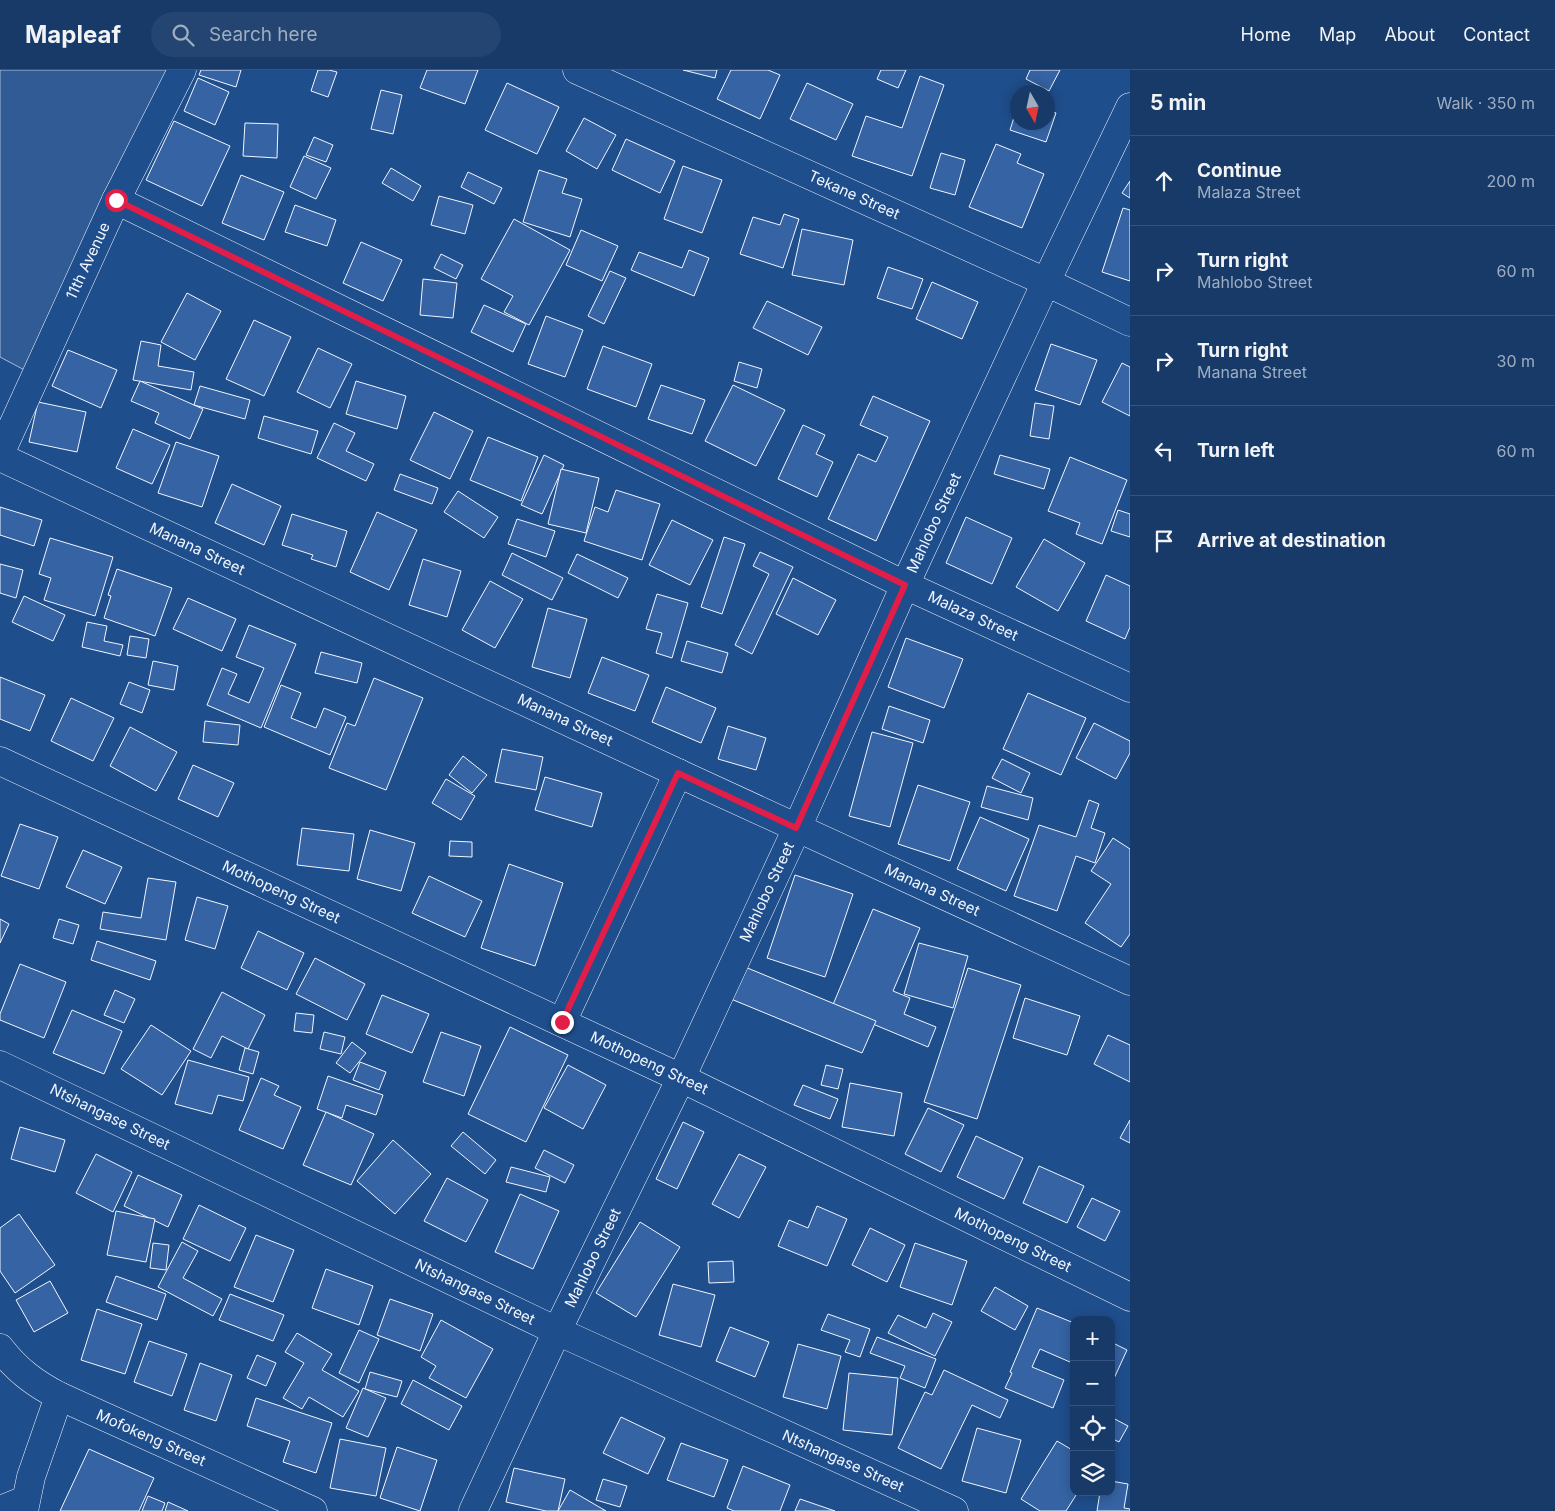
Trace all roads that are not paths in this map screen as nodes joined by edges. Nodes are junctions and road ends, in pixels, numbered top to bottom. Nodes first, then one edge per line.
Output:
1 (182, 70) edge
2 (577, 70) edge
3 (1130, 107) edge
4 (116, 200) junction
5 (1046, 282) junction
6 (1130, 322) edge
7 (0, 455) edge
8 (905, 585) junction
9 (1130, 688) edge
10 (0, 761) edge
11 (678, 773) junction
12 (796, 828) junction
13 (1130, 981) edge
14 (562, 1022) junction
15 (0, 1065) edge
16 (681, 1078) junction
17 (1130, 1297) edge
18 (557, 1331) junction
19 (0, 1348) edge
20 (59, 1396) junction
21 (24, 1505) edge
22 (0, 1510) edge
23 (313, 1511) edge
24 (473, 1511) edge
25 (954, 1511) edge

1 - 4 street, 11th Avenue
2 - 5 street, Tekane Street
3 - 5 street, Mahlobo Street
4 - 7 street, 11th Avenue
4 - 8 street, Malaza Street
5 - 6 street, Tekane Street
5 - 8 street, Mahlobo Street
7 - 11 street, Manana Street
8 - 9 street, Malaza Street
8 - 12 street, Mahlobo Street
10 - 14 street, Mothopeng Street
11 - 12 street, Manana Street
11 - 14 street
12 - 13 street, Manana Street
12 - 16 street, Mahlobo Street
14 - 16 street, Mothopeng Street
15 - 18 street, Ntshangase Street
16 - 17 street, Mothopeng Street
16 - 18 street, Mahlobo Street
18 - 24 street, Mahlobo Street
18 - 25 street, Ntshangase Street
19 - 20 street, Mofokeng Street
20 - 21 street
20 - 23 street, Mofokeng Street
21 - 22 street

